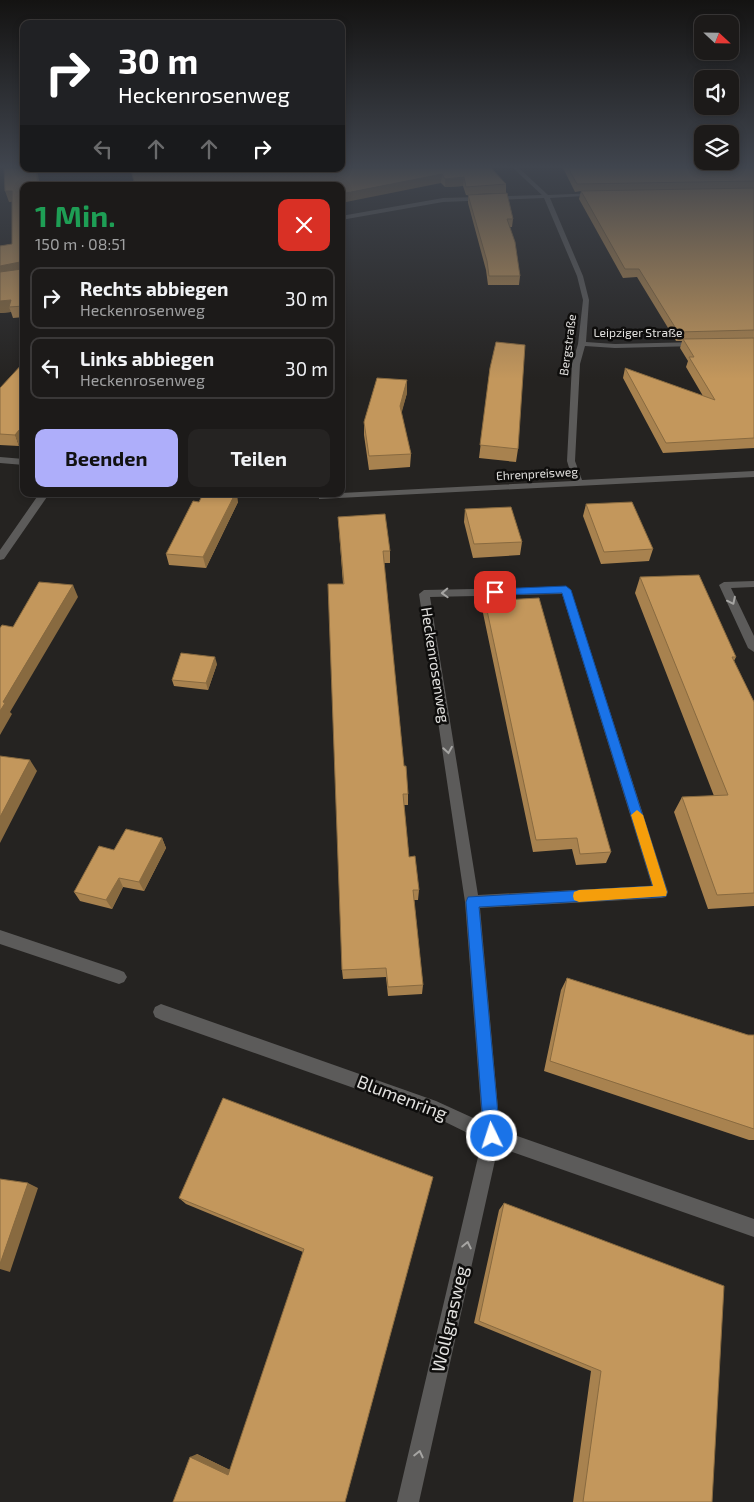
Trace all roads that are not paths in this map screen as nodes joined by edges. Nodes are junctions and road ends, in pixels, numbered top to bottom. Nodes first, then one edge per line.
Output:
1 (564, 238) edge
2 (582, 344) junction
3 (704, 344) edge
4 (0, 460) edge
5 (20, 462) edge
6 (754, 474) edge
7 (579, 484) junction
8 (345, 496) edge
9 (42, 497) edge
10 (0, 557) edge
11 (754, 584) edge
12 (754, 648) edge
13 (472, 902) junction
14 (0, 937) edge
15 (119, 977) dead end
16 (161, 1012) dead end
17 (492, 1136) junction
18 (754, 1228) edge
19 (408, 1502) edge

1 - 2 street, Bergstraße
2 - 3 street, Leipziger Straße
2 - 7 street, Bergstraße
4 - 5 street
6 - 7 street, Ehrenpreisweg
7 - 8 street, Ehrenpreisweg
9 - 10 street
11 -> 12 street
13 -> 13 street, Heckenrosenweg
13 - 17 street, Heckenrosenweg
14 - 15 street
16 - 17 street, Blumenring
17 - 18 street, Blumenring
19 -> 17 street, Wollgrasweg

